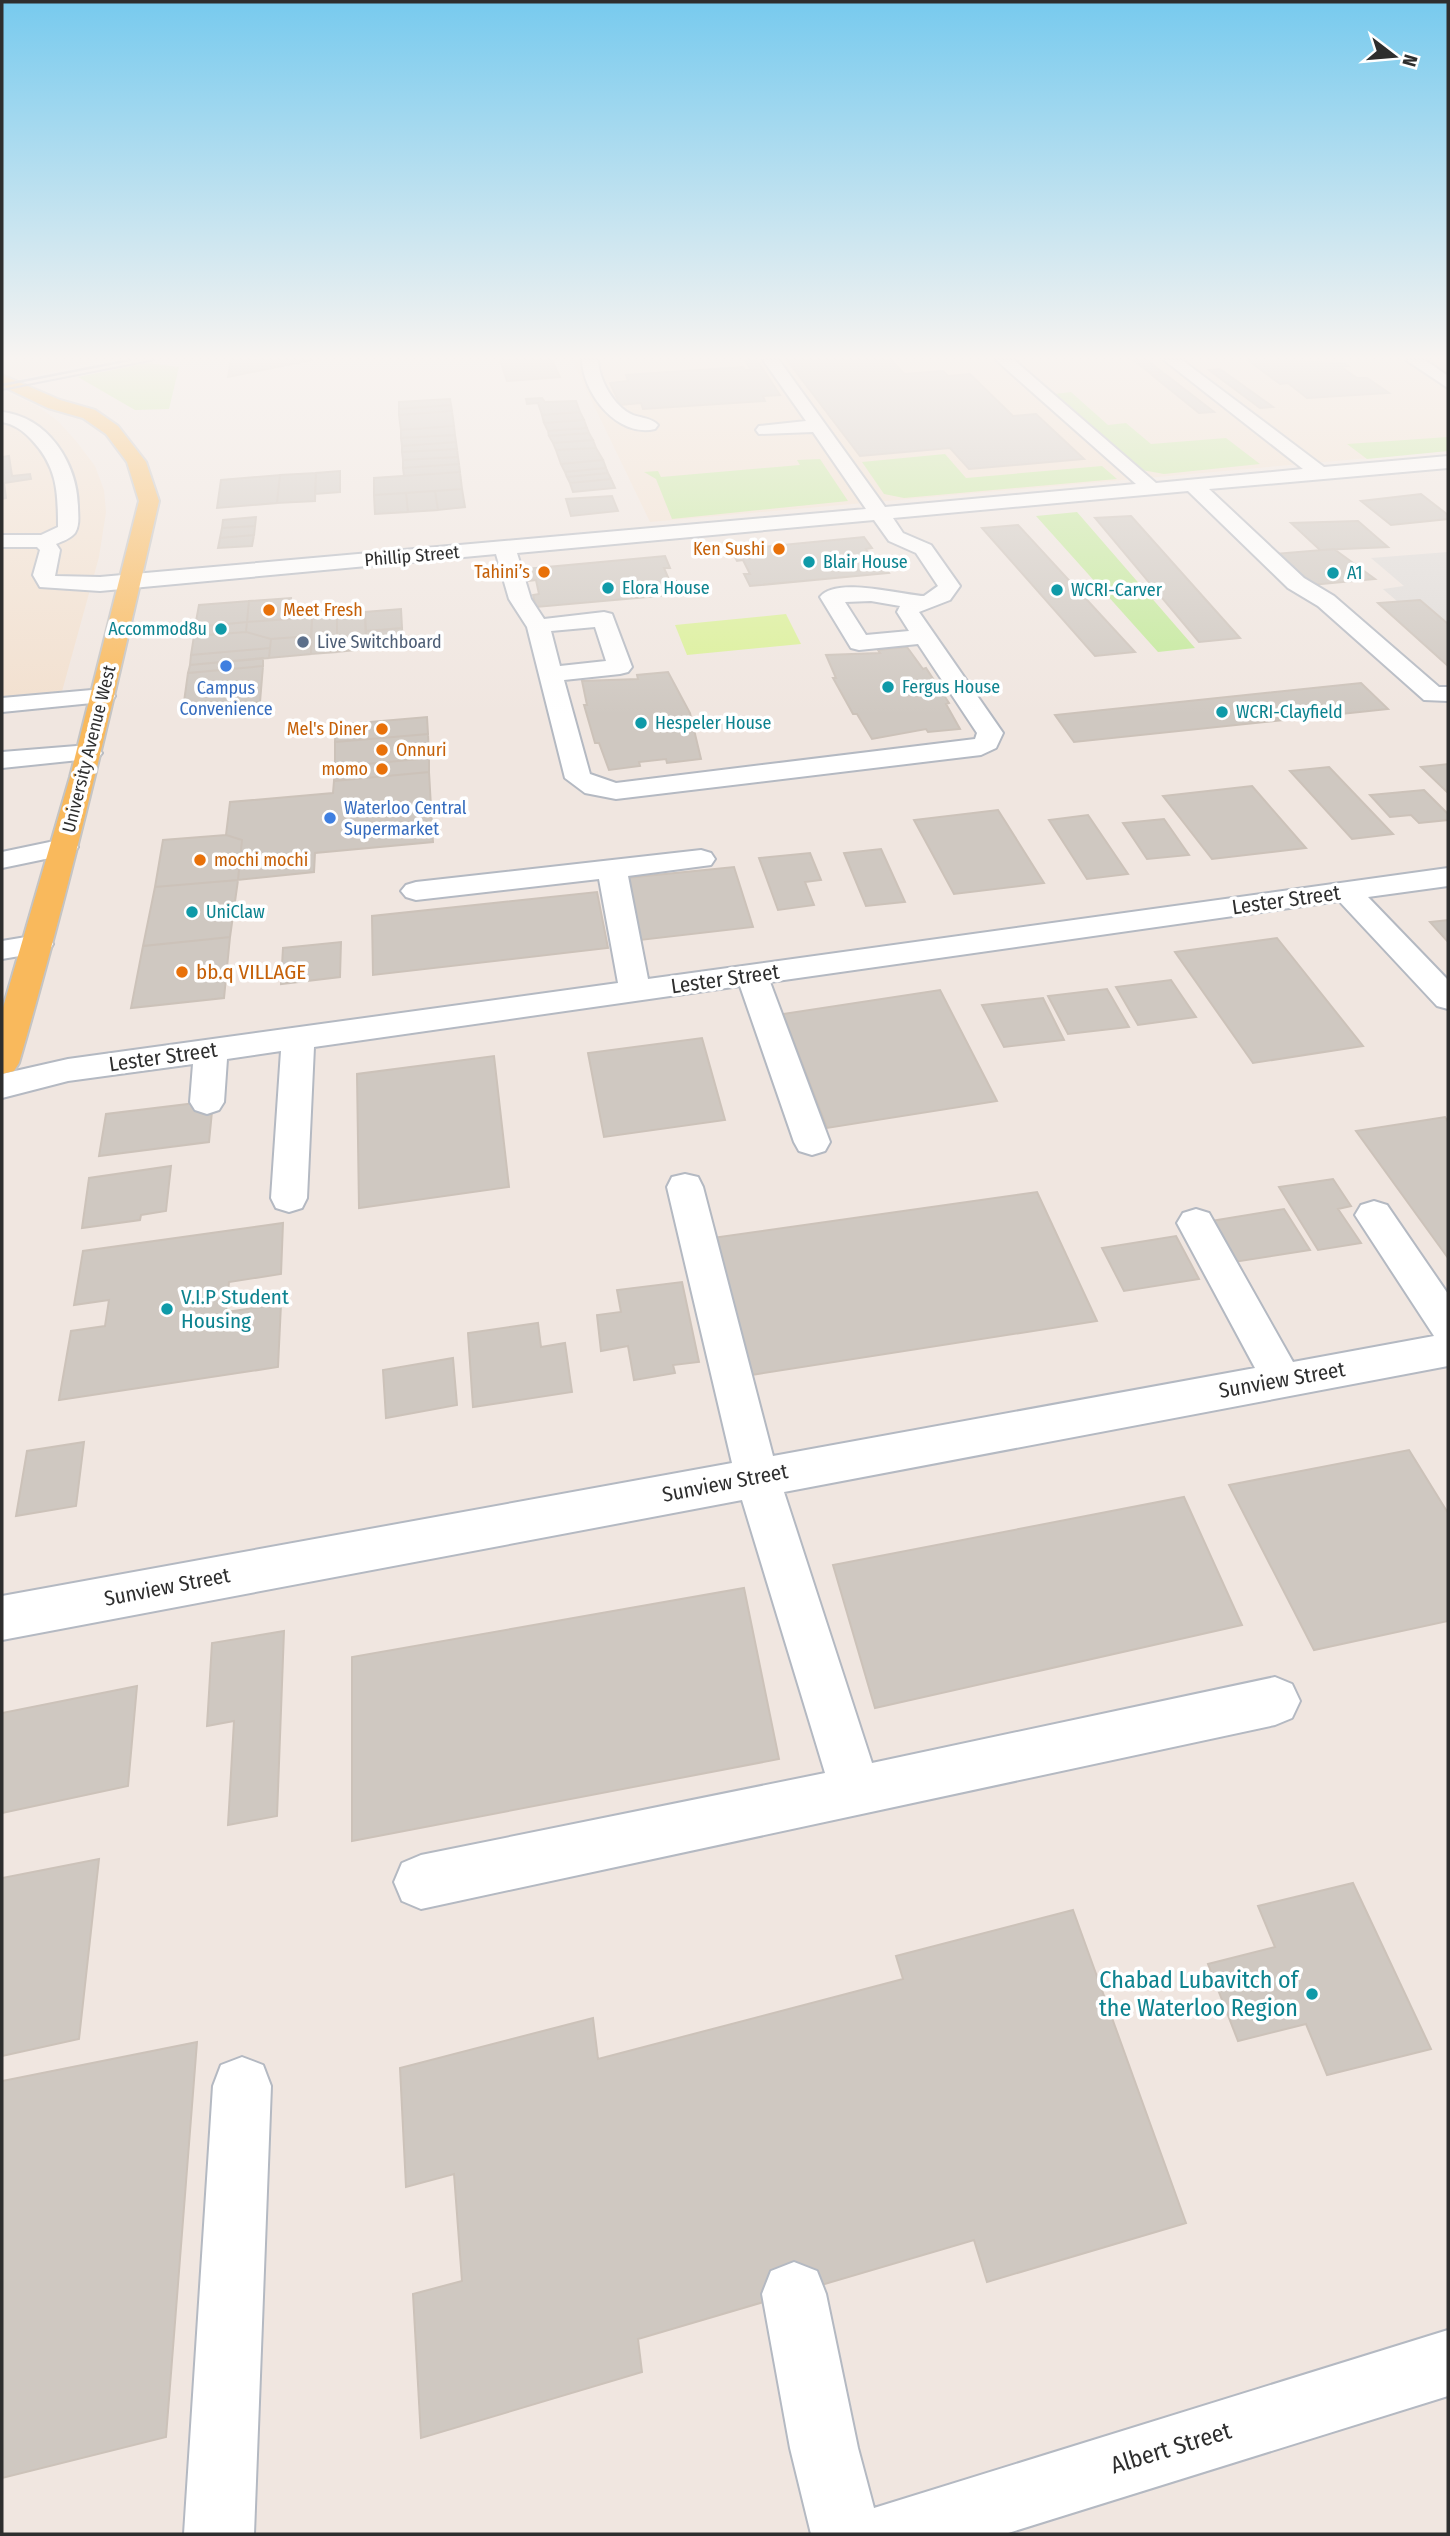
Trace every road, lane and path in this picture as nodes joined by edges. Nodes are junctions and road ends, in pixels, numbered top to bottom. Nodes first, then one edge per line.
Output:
1 (65, 478) edge
2 (143, 478) edge
3 (854, 478) edge
4 (1141, 478) edge
5 (1270, 478) edge
6 (1193, 485) junction
7 (1152, 488) junction
8 (879, 513) junction
9 (2, 541) edge
10 (44, 542) junction
11 (505, 547) junction
12 (129, 582) junction
13 (912, 603) junction
14 (538, 626) junction
15 (924, 636) junction
16 (551, 674) junction
17 (1448, 694) edge
18 (103, 696) junction
19 (2, 705) edge
20 (2, 760) edge
21 (86, 765) junction
22 (2, 784) edge
23 (64, 847) junction
24 (701, 859) dead end
25 (2, 860) edge
26 (612, 870) junction
27 (1448, 877) edge
28 (416, 891) dead end
29 (1346, 891) junction
30 (38, 944) junction
31 (2, 950) edge
32 (752, 976) junction
33 (635, 992) junction
34 (1448, 999) edge
35 (298, 1038) junction
36 (211, 1051) junction
37 (2, 1063) edge
38 (2, 1086) edge
39 (207, 1102) dead end
40 (812, 1142) dead end
41 (684, 1187) dead end
42 (289, 1198) dead end
43 (1374, 1215) dead end
44 (1196, 1223) dead end
45 (1448, 1325) edge
46 (1448, 1350) edge
47 (1282, 1380) junction
48 (757, 1477) junction
49 (2, 1618) edge
50 (1275, 1701) dead end
51 (856, 1792) junction
52 (421, 1882) dead end
53 (243, 2086) dead end
54 (794, 2294) dead end
55 (1448, 2363) edge
56 (219, 2534) edge
57 (846, 2534) edge
58 (895, 2534) edge

1 - 10 street
2 - 12 main road, University Avenue West
3 - 8 street
4 - 7 street
5 - 6 street, Phillip Street
6 - 7 street, Phillip Street
6 - 17 street
7 - 8 street, Phillip Street
8 - 11 street, Phillip Street
8 - 13 street
9 - 10 street
10 - 12 street, Phillip Street
11 - 12 street, Phillip Street
11 - 14 street
12 - 18 main road, University Avenue West
13 - 15 street
13 - 15 street
14 - 16 street
14 - 16 street
15 - 16 street
18 - 19 street
18 - 21 main road, University Avenue West
20 - 21 street
21 - 22 street
21 - 23 main road, University Avenue West
23 - 25 street
23 - 30 main road, University Avenue West
24 - 26 street
26 - 28 street
26 - 33 street
27 - 29 street, Lester Street
29 - 32 street, Lester Street
29 - 34 street
30 - 31 street
30 - 37 main road, University Avenue West
32 - 33 street, Lester Street
32 - 40 street
33 - 35 street, Lester Street
35 - 36 street, Lester Street
35 - 42 street
36 - 38 street, Lester Street
36 - 39 street
41 - 48 street
43 - 45 street
44 - 47 street
46 - 47 street, Sunview Street
47 - 48 street, Sunview Street
48 - 49 street, Sunview Street
48 - 51 street
50 - 51 street
51 - 52 street
53 - 56 street
54 - 57 street
55 - 58 street, Albert Street

